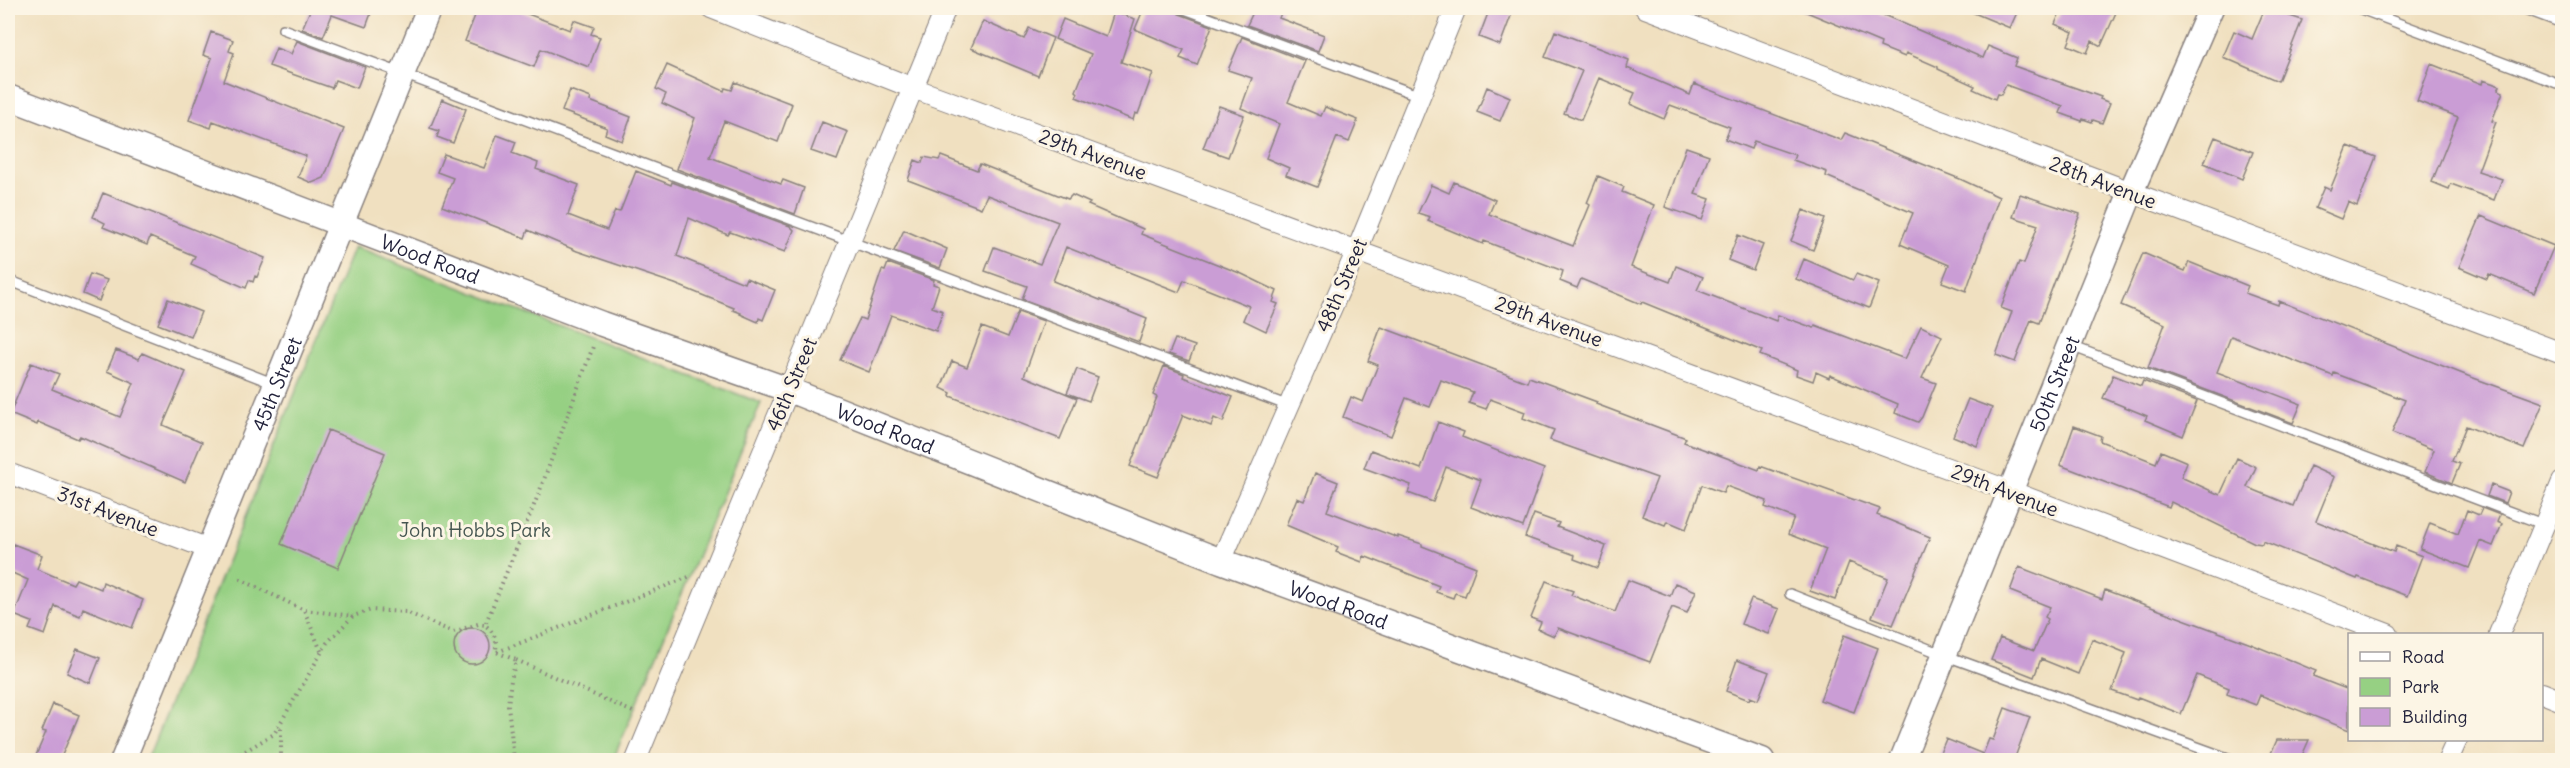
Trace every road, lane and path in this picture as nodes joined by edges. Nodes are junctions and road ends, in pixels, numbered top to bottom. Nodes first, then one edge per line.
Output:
1 (429, 8) edge
2 (711, 8) edge
3 (946, 8) edge
4 (1182, 8) edge
5 (1456, 8) edge
6 (1645, 8) edge
7 (2211, 8) edge
8 (2358, 8) edge
9 (2522, 8) edge
10 (2562, 23) edge
11 (283, 29) dead end
12 (402, 72) junction
13 (2562, 85) edge
14 (913, 88) junction
15 (1420, 96) junction
16 (8, 97) edge
17 (2131, 192) junction
18 (340, 223) junction
19 (851, 240) junction
20 (1357, 250) junction
21 (8, 280) edge
22 (602, 324) junction
23 (2068, 345) junction
24 (2562, 353) edge
25 (275, 384) junction
26 (789, 390) junction
27 (1289, 406) junction
28 (8, 472) edge
29 (2562, 482) edge
30 (2010, 491) junction
31 (2545, 525) junction
32 (209, 549) junction
33 (1221, 561) junction
34 (689, 577) dead end
35 (240, 579) dead end
36 (1790, 594) dead end
37 (304, 610) junction
38 (353, 616) junction
39 (485, 625) junction
40 (2385, 633) edge
41 (2499, 633) edge
42 (321, 652) junction
43 (496, 652) junction
44 (1944, 655) junction
45 (516, 660) junction
46 (2543, 694) edge
47 (2562, 701) edge
48 (634, 712) dead end
49 (281, 725) junction
50 (2457, 741) edge
51 (240, 754) junction
52 (123, 760) edge
53 (219, 760) edge
54 (254, 760) edge
55 (280, 760) edge
56 (514, 760) edge
57 (636, 760) edge
58 (1762, 760) edge
59 (1902, 760) edge
60 (2233, 760) edge
61 (2448, 760) edge

1 - 12 street, 45th Street
2 - 14 street, 29th Avenue
3 - 14 street, 46th Street
4 - 15 lane
5 - 15 street, 48th Street
6 - 17 street, 28th Avenue
7 - 17 street, 50th Street
8 - 13 lane
9 - 10 lane
11 - 12 lane
12 - 18 street, 45th Street
12 - 19 lane
14 - 19 street, 46th Street
14 - 20 street, 29th Avenue
15 - 20 street, 48th Street
16 - 18 street, Wood Road
17 - 23 street, 50th Street
17 - 24 street, 28th Avenue
18 - 22 street, Wood Road
18 - 25 street, 45th Street
19 - 26 street, 46th Street
19 - 27 lane
20 - 27 street, 48th Street
20 - 30 street, 29th Avenue
21 - 25 lane
22 - 26 street, Wood Road
22 - 39 path
23 - 30 street, 50th Street
23 - 31 lane
25 - 32 street, 45th Street
26 - 33 street, Wood Road
26 - 57 street, 46th Street
27 - 33 street, 48th Street
28 - 32 street, 31st Avenue
29 - 31 street
30 - 40 street, 29th Avenue
30 - 44 street, 50th Street
31 - 41 street
32 - 52 street, 45th Street
33 - 58 street, Wood Road
34 - 43 path
35 - 37 path
36 - 44 lane
37 - 38 path
37 - 42 path
38 - 39 path
38 - 42 path
39 - 43 path
42 - 49 path
43 - 45 path
44 - 59 street, 50th Street
44 - 60 lane
45 - 48 path
45 - 56 path
46 - 47 street
49 - 51 path
49 - 55 path
50 - 61 street
51 - 53 path
51 - 54 path

